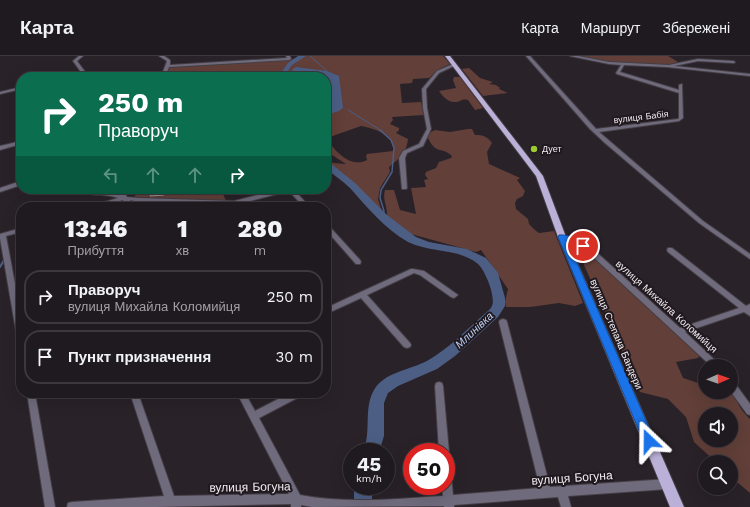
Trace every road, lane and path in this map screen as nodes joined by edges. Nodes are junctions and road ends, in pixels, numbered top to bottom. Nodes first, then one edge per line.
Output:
1 (80, 56) edge
2 (162, 56) edge
3 (256, 56) edge
4 (448, 56) edge
5 (528, 56) edge
6 (572, 56) edge
7 (289, 58) edge
8 (257, 62) junction
9 (733, 62) dead end
10 (623, 64) junction
11 (454, 65) junction
12 (168, 66) junction
13 (667, 66) junction
14 (82, 72) edge
15 (165, 72) edge
16 (750, 75) edge
17 (682, 85) dead end
18 (16, 89) edge
19 (681, 92) junction
20 (0, 93) edge
21 (595, 131) junction
22 (16, 143) edge
23 (0, 148) edge
24 (16, 185) edge
25 (404, 188) dead end
26 (0, 190) edge
27 (114, 194) edge
28 (122, 194) edge
29 (271, 194) edge
30 (295, 194) edge
31 (124, 198) junction
32 (110, 202) edge
33 (127, 202) edge
34 (186, 202) edge
35 (241, 202) edge
36 (302, 202) edge
37 (16, 232) edge
38 (331, 232) edge
39 (2, 236) edge
40 (562, 237) junction
41 (670, 250) dead end
42 (750, 257) edge
43 (358, 262) dead end
44 (363, 295) junction
45 (454, 295) dead end
46 (331, 309) edge
47 (16, 310) edge
48 (748, 310) edge
49 (503, 322) dead end
50 (680, 331) junction
51 (407, 345) dead end
52 (709, 359) edge
53 (439, 386) dead end
54 (738, 394) edge
55 (32, 398) edge
56 (136, 398) edge
57 (244, 398) edge
58 (289, 398) edge
59 (750, 411) edge
60 (254, 417) junction
61 (443, 443) edge
62 (668, 484) junction
63 (561, 491) junction
64 (546, 492) junction
65 (171, 501) junction
66 (297, 503) edge
67 (448, 504) edge
68 (50, 507) edge
69 (72, 507) edge
70 (566, 507) edge
71 (677, 507) edge

1 - 14 street
2 - 12 street
3 - 8 street
4 - 11 main road, вулиця Степана Бандери
5 - 21 street
6 - 10 street
7 - 8 street
8 - 12 street
9 - 13 street
10 - 13 street
10 - 19 street
11 - 25 street
11 - 40 main road, вулиця Степана Бандери
12 - 15 street
13 - 16 street
17 - 19 street
18 - 20 street
19 - 21 street, вулиця Бабія
21 - 42 street
22 - 23 street
24 - 26 street
27 - 31 street
28 - 31 street
29 - 35 street
30 - 36 street
31 - 32 street
31 - 33 street
31 - 34 street
37 - 39 street
38 - 43 street
39 - 47 street
40 - 50 street, вулиця Михайла Коломийця
40 - 62 main road, вулиця Степана Бандери
41 - 48 street
44 - 45 street
44 - 46 street
44 - 51 street
48 - 50 street
49 - 64 street
50 - 52 street, вулиця Михайла Коломийця
53 - 61 street
54 - 59 street
55 - 68 street
56 - 65 street
57 - 60 street
58 - 60 street
60 - 66 street
62 - 63 street, вулиця Богуна
62 - 71 main road, вулиця Степана Бандери
63 - 64 street, вулиця Богуна
63 - 70 street
64 - 67 street, вулиця Богуна
65 - 66 street, вулиця Богуна
65 - 69 street, вулиця Богуна
66 - 67 street, вулиця Богуна

